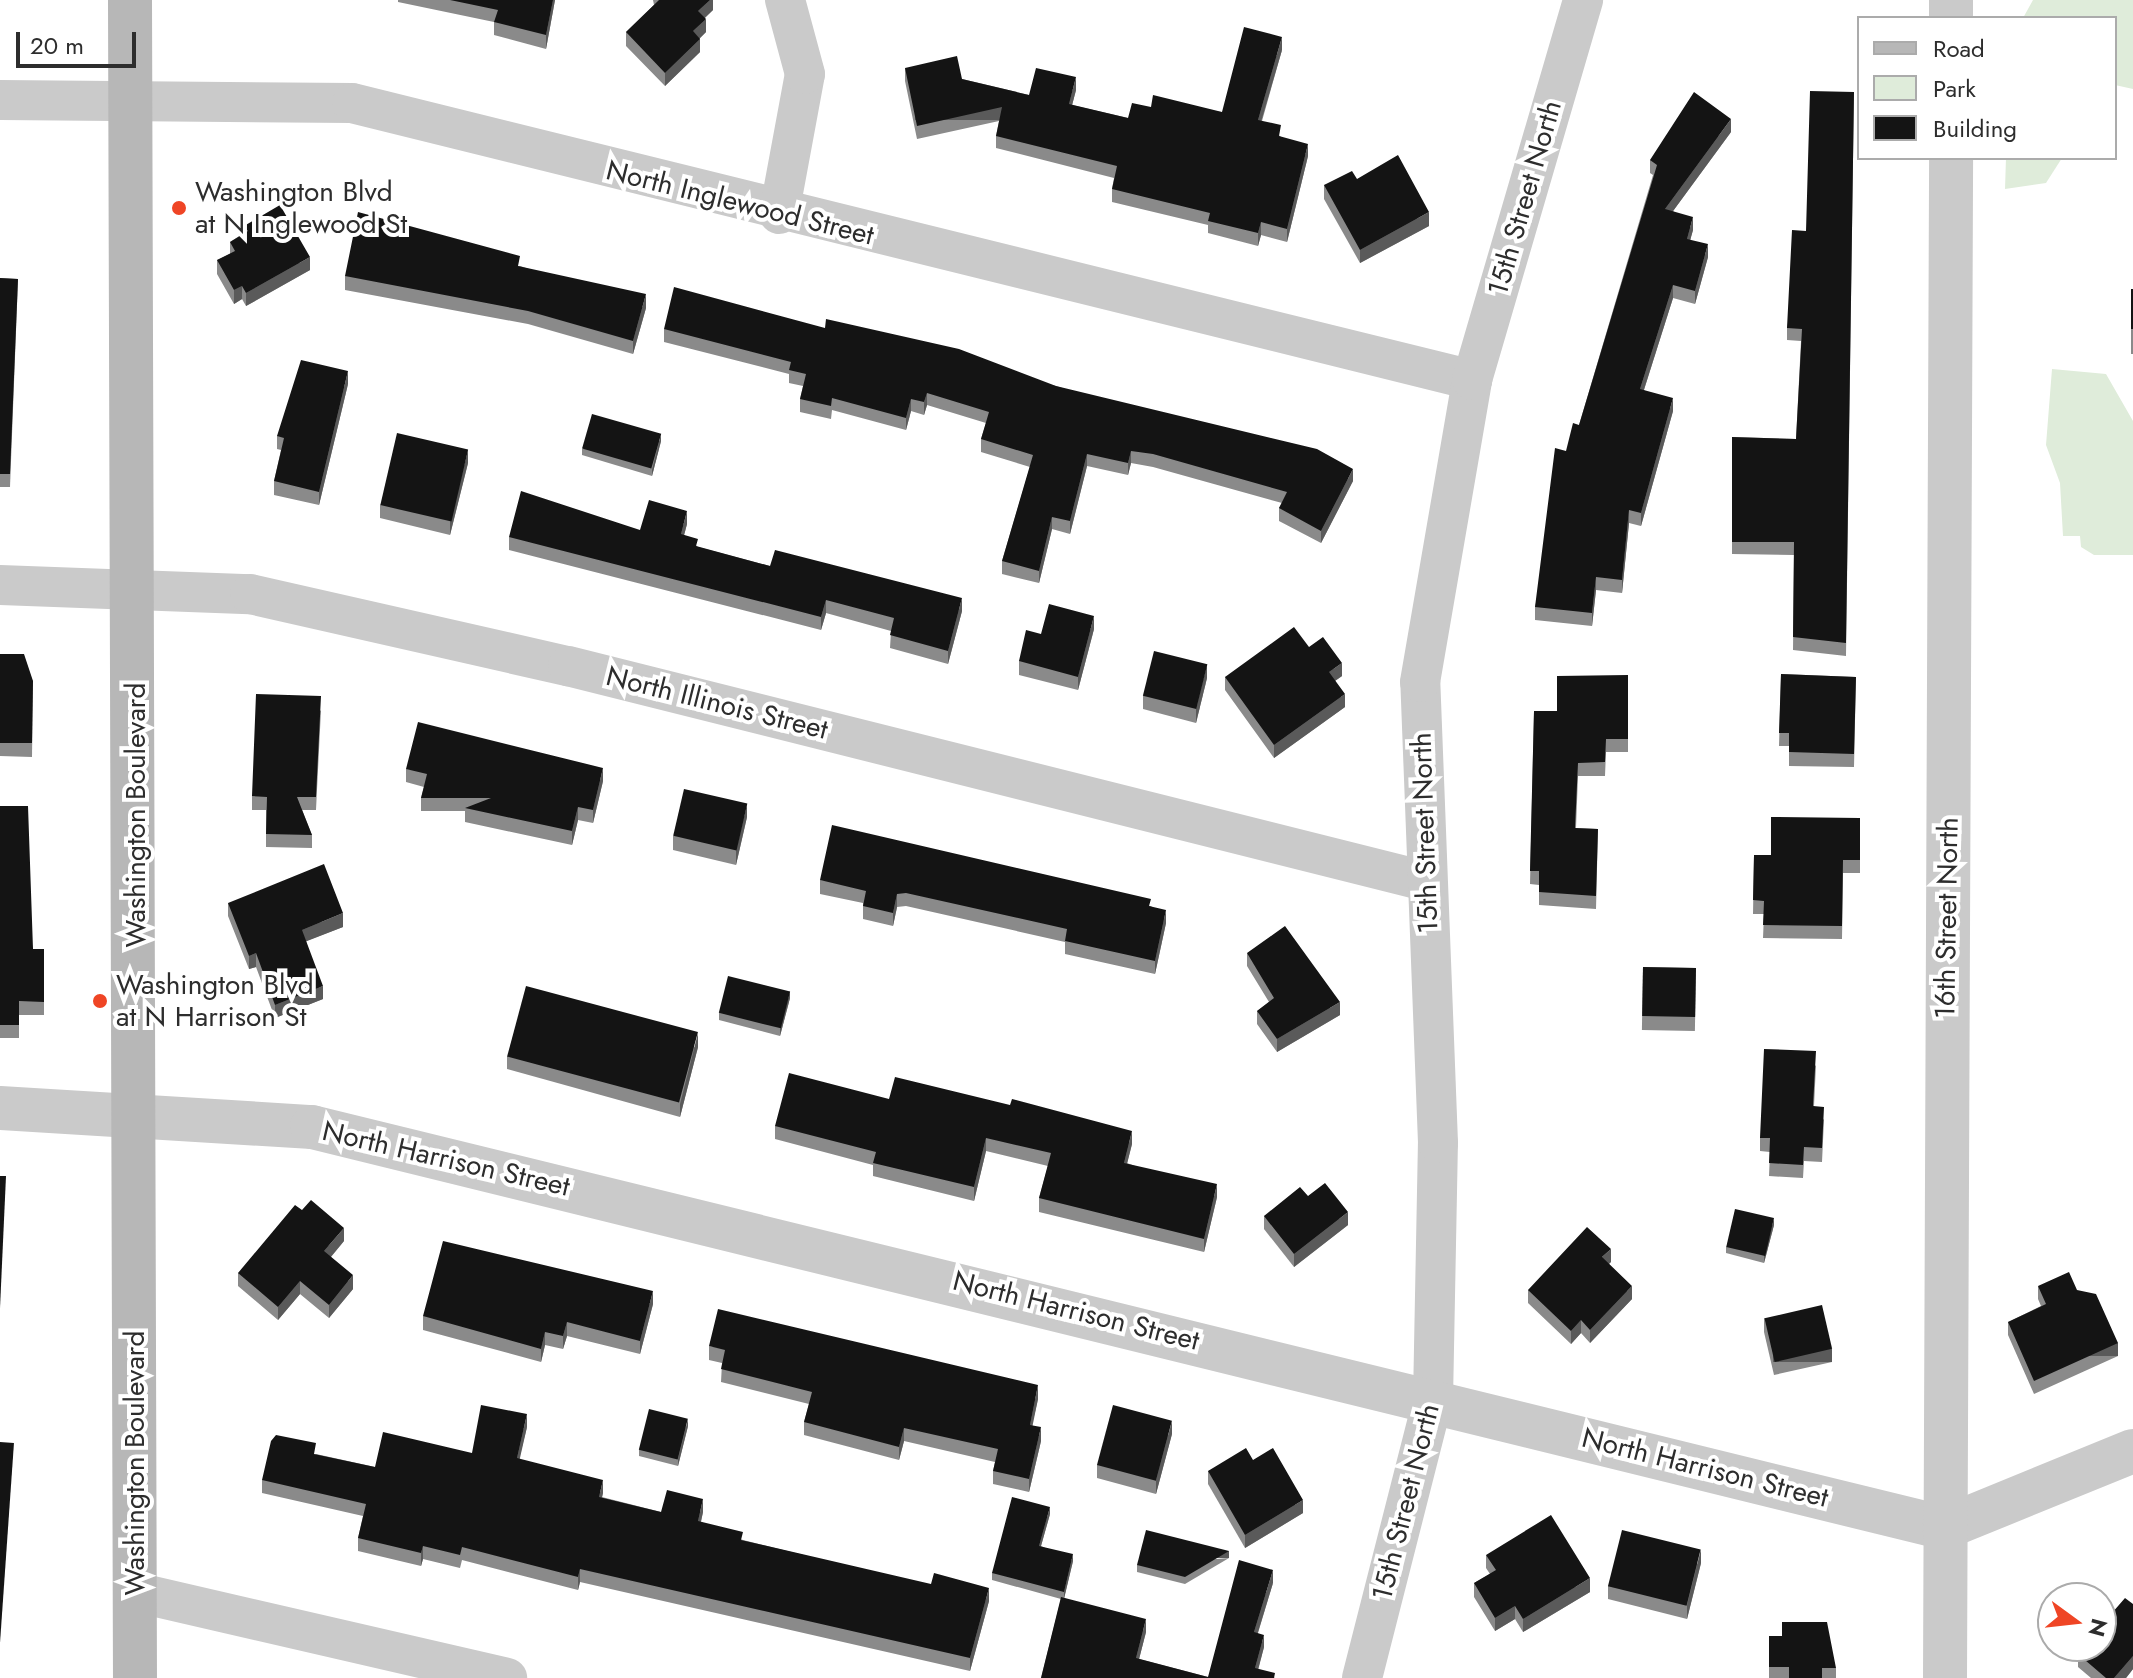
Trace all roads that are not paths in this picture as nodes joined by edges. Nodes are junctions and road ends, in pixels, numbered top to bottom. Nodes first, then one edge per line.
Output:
1 (130, 0) edge
2 (785, 0) edge
3 (1583, 0) edge
4 (0, 100) edge
5 (130, 101) junction
6 (1951, 160) edge
7 (779, 214) junction
8 (1472, 380) junction
9 (0, 585) edge
10 (136, 586) junction
11 (1425, 881) junction
12 (0, 1108) edge
13 (135, 1111) junction
14 (1433, 1400) junction
15 (2133, 1451) edge
16 (1944, 1528) junction
17 (135, 1592) junction
18 (135, 1678) edge
19 (507, 1678) edge
20 (1362, 1678) edge
21 (1945, 1678) edge

1 - 5 main road, Washington Boulevard
2 - 7 street
3 - 8 street, 15th Street North
4 - 5 street, North Inglewood Street
5 - 7 street, North Inglewood Street
5 - 10 main road, Washington Boulevard
6 - 16 street, 16th Street North
7 - 8 street, North Inglewood Street
8 - 11 street, 15th Street North
9 - 10 street, North Illinois Street
10 - 11 street, North Illinois Street
10 - 13 main road, Washington Boulevard
11 - 14 street, 15th Street North
12 - 13 street, North Harrison Street
13 - 14 street, North Harrison Street
13 - 17 main road, Washington Boulevard
14 - 16 street, North Harrison Street
14 - 20 street, 15th Street North
15 - 16 street
16 - 21 street, 16th Street North
17 - 18 main road, Washington Boulevard
17 - 19 street

